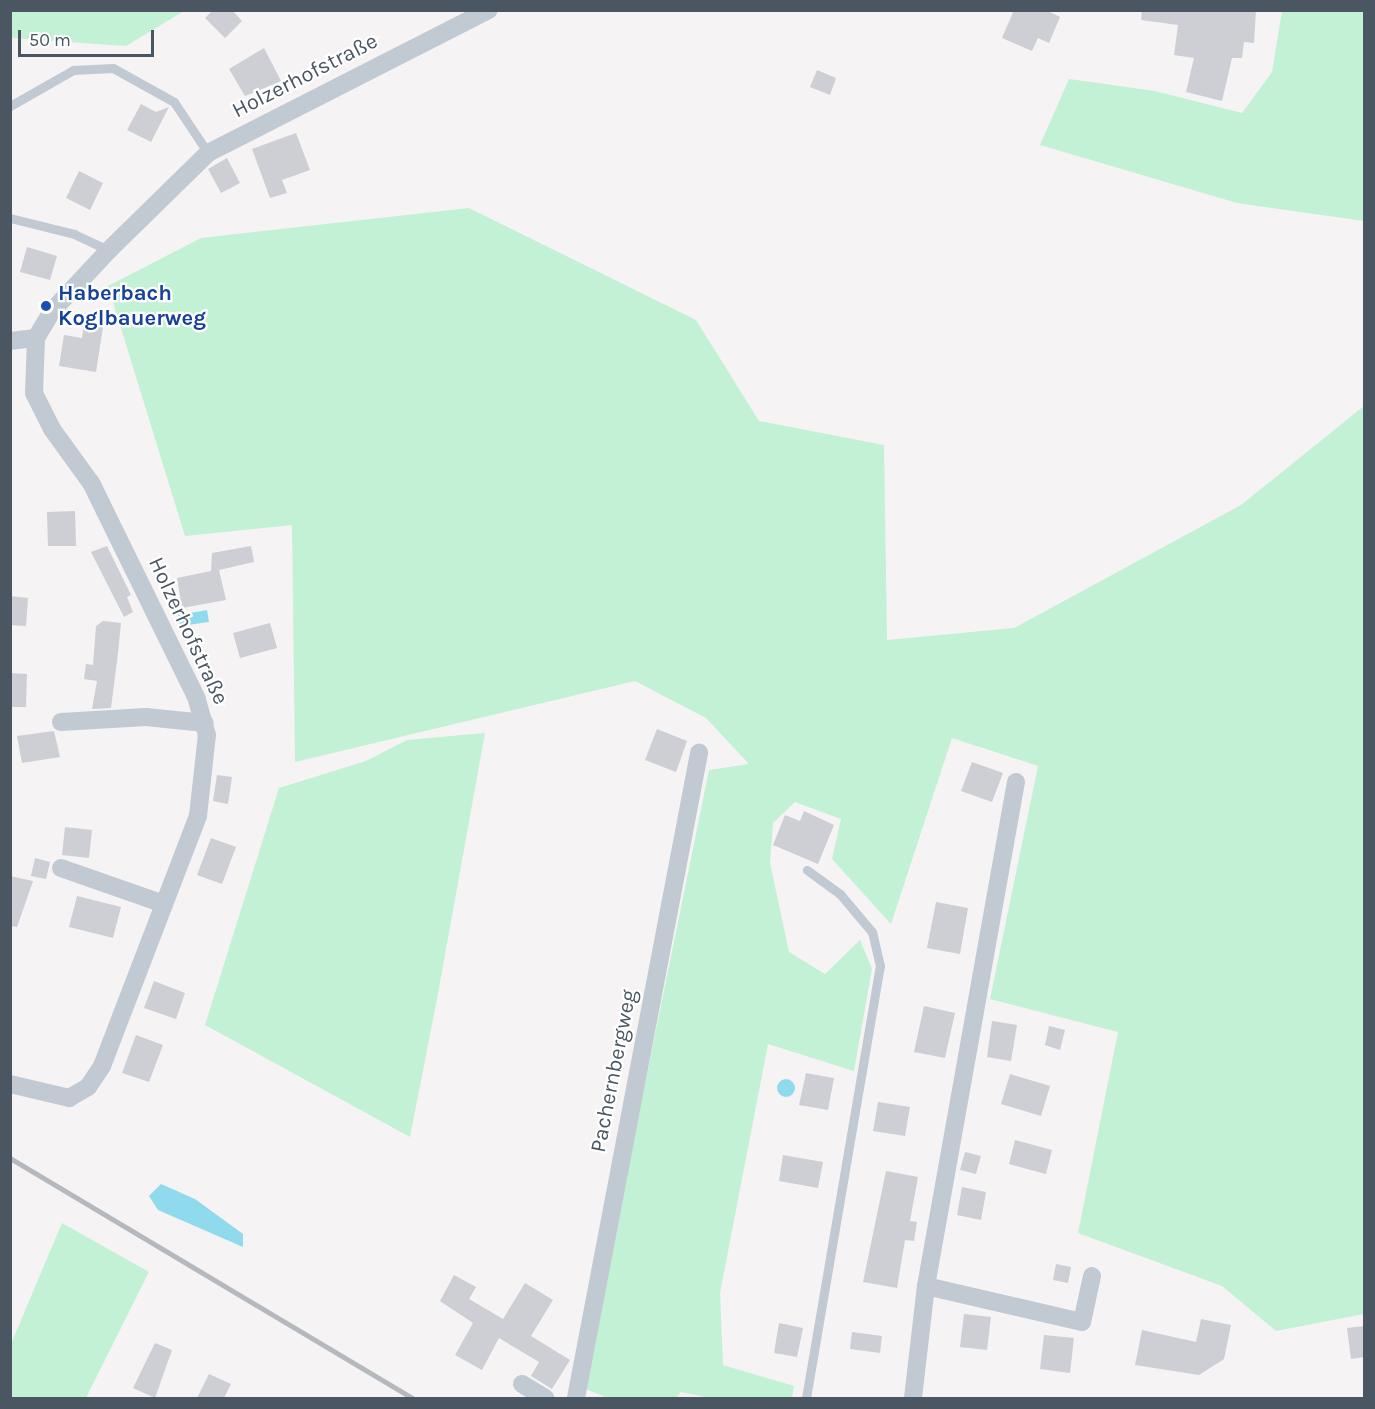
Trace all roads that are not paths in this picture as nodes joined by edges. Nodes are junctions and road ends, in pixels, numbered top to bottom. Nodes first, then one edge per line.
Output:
1 (489, 10) edge
2 (10, 106) edge
3 (208, 153) junction
4 (10, 218) edge
5 (109, 250) junction
6 (36, 338) junction
7 (10, 341) edge
8 (61, 722) dead end
9 (205, 723) junction
10 (699, 753) dead end
11 (1016, 782) dead end
12 (61, 868) dead end
13 (807, 870) dead end
14 (164, 904) junction
15 (10, 1084) edge
16 (1092, 1276) dead end
17 (926, 1286) junction
18 (522, 1383) dead end
19 (545, 1398) edge
20 (576, 1398) edge
21 (806, 1398) edge
22 (913, 1398) edge

1 - 3 street, Holzerhofstraße
2 - 3 lane
3 - 5 street, Holzerhofstraße
4 - 5 lane
5 - 6 street, Holzerhofstraße
6 - 7 street
6 - 9 street, Holzerhofstraße
8 - 9 street
9 - 14 street, Holzerhofstraße
10 - 20 street, Pachernbergweg
11 - 17 street
12 - 14 street
13 - 21 lane
14 - 15 street, Holzerhofstraße
16 - 17 street
17 - 22 street
18 - 19 street

